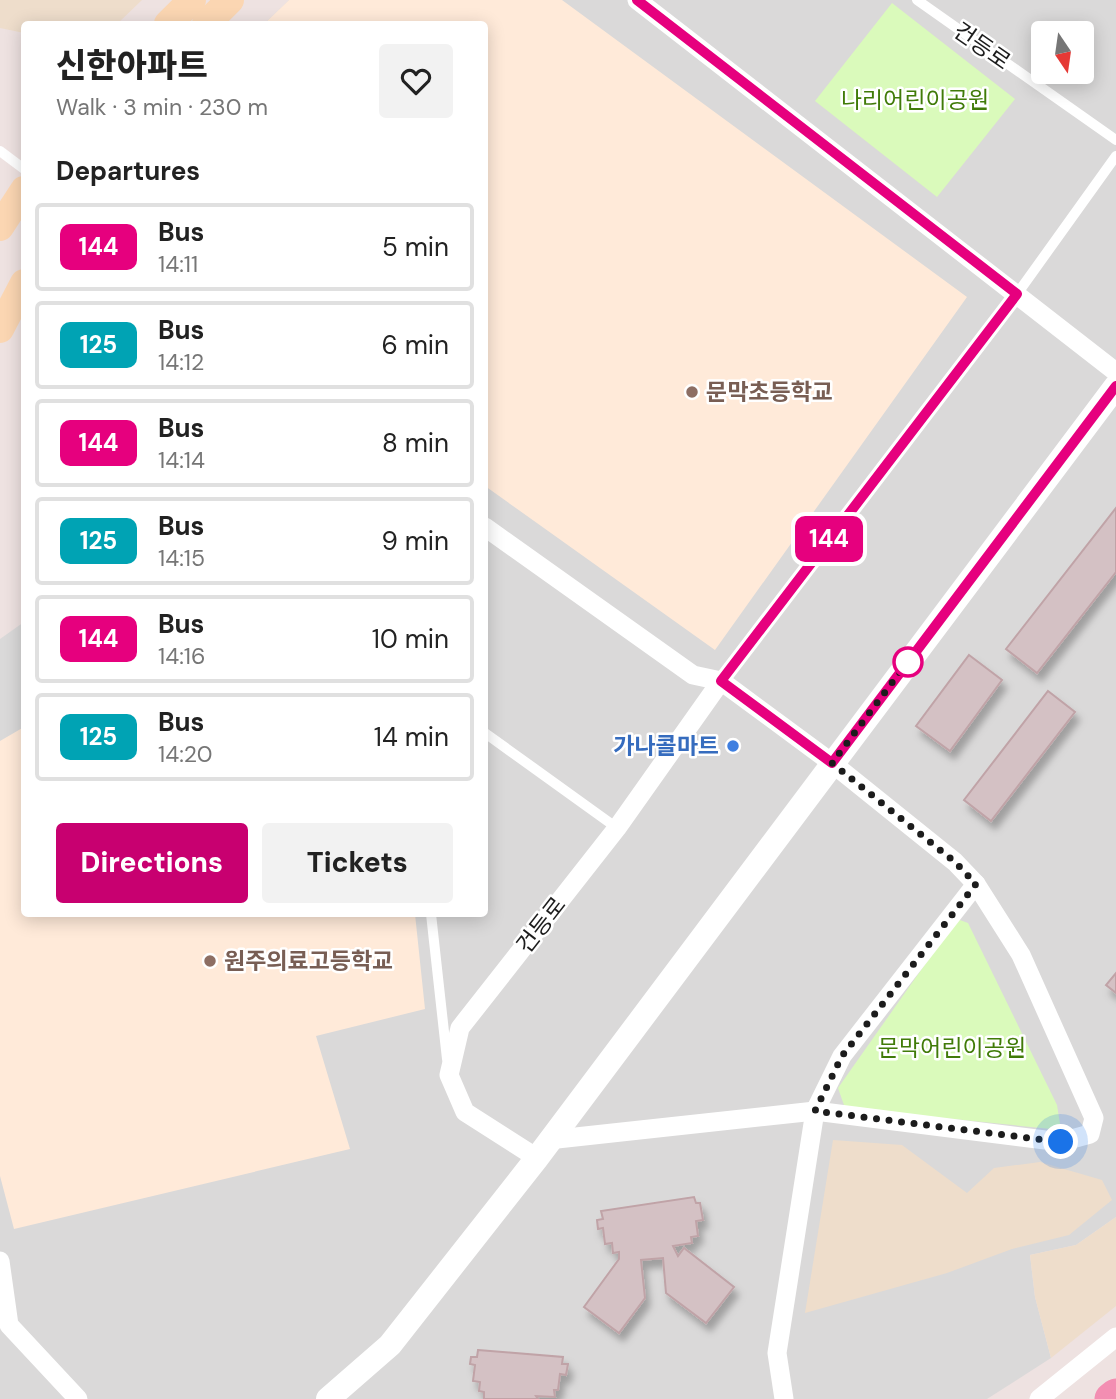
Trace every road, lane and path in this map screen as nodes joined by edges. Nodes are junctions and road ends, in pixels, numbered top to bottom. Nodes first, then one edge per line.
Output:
1 (192, 0) edge
2 (230, 0) edge
3 (637, 0) edge
4 (917, 0) edge
5 (171, 21) edge
6 (209, 21) edge
7 (1116, 140) edge
8 (0, 150) edge
9 (1116, 156) edge
10 (21, 167) edge
11 (21, 195) edge
12 (0, 227) edge
13 (21, 289) edge
14 (1017, 294) junction
15 (0, 329) edge
16 (1116, 372) edge
17 (1116, 386) edge
18 (488, 529) edge
19 (721, 681) junction
20 (488, 735) edge
21 (832, 763) junction
22 (617, 828) junction
23 (976, 884) junction
24 (431, 917) edge
25 (449, 1075) junction
26 (815, 1111) junction
27 (543, 1149) junction
28 (0, 1261) edge
29 (1116, 1337) edge
30 (1116, 1395) edge
31 (78, 1399) edge
32 (328, 1399) edge
33 (784, 1399) edge
34 (1039, 1399) edge
35 (1111, 1399) edge

1 - 5 main road
2 - 6 main road
3 - 14 street
4 - 7 lane, 건등로
8 - 10 lane
9 - 14 lane, 건등로
11 - 12 main road
13 - 15 main road
14 - 16 street
14 - 19 lane, 건등로
17 - 21 street
18 - 19 street
19 - 21 street
19 - 22 street, 건등로
20 - 22 lane
21 - 23 street
21 - 27 street
22 - 25 street, 건등로
23 - 26 street
23 - 26 street
24 - 25 lane
25 - 27 street
26 - 27 street
26 - 33 street
27 - 32 street
28 - 31 street
29 - 34 street
30 - 35 highway

